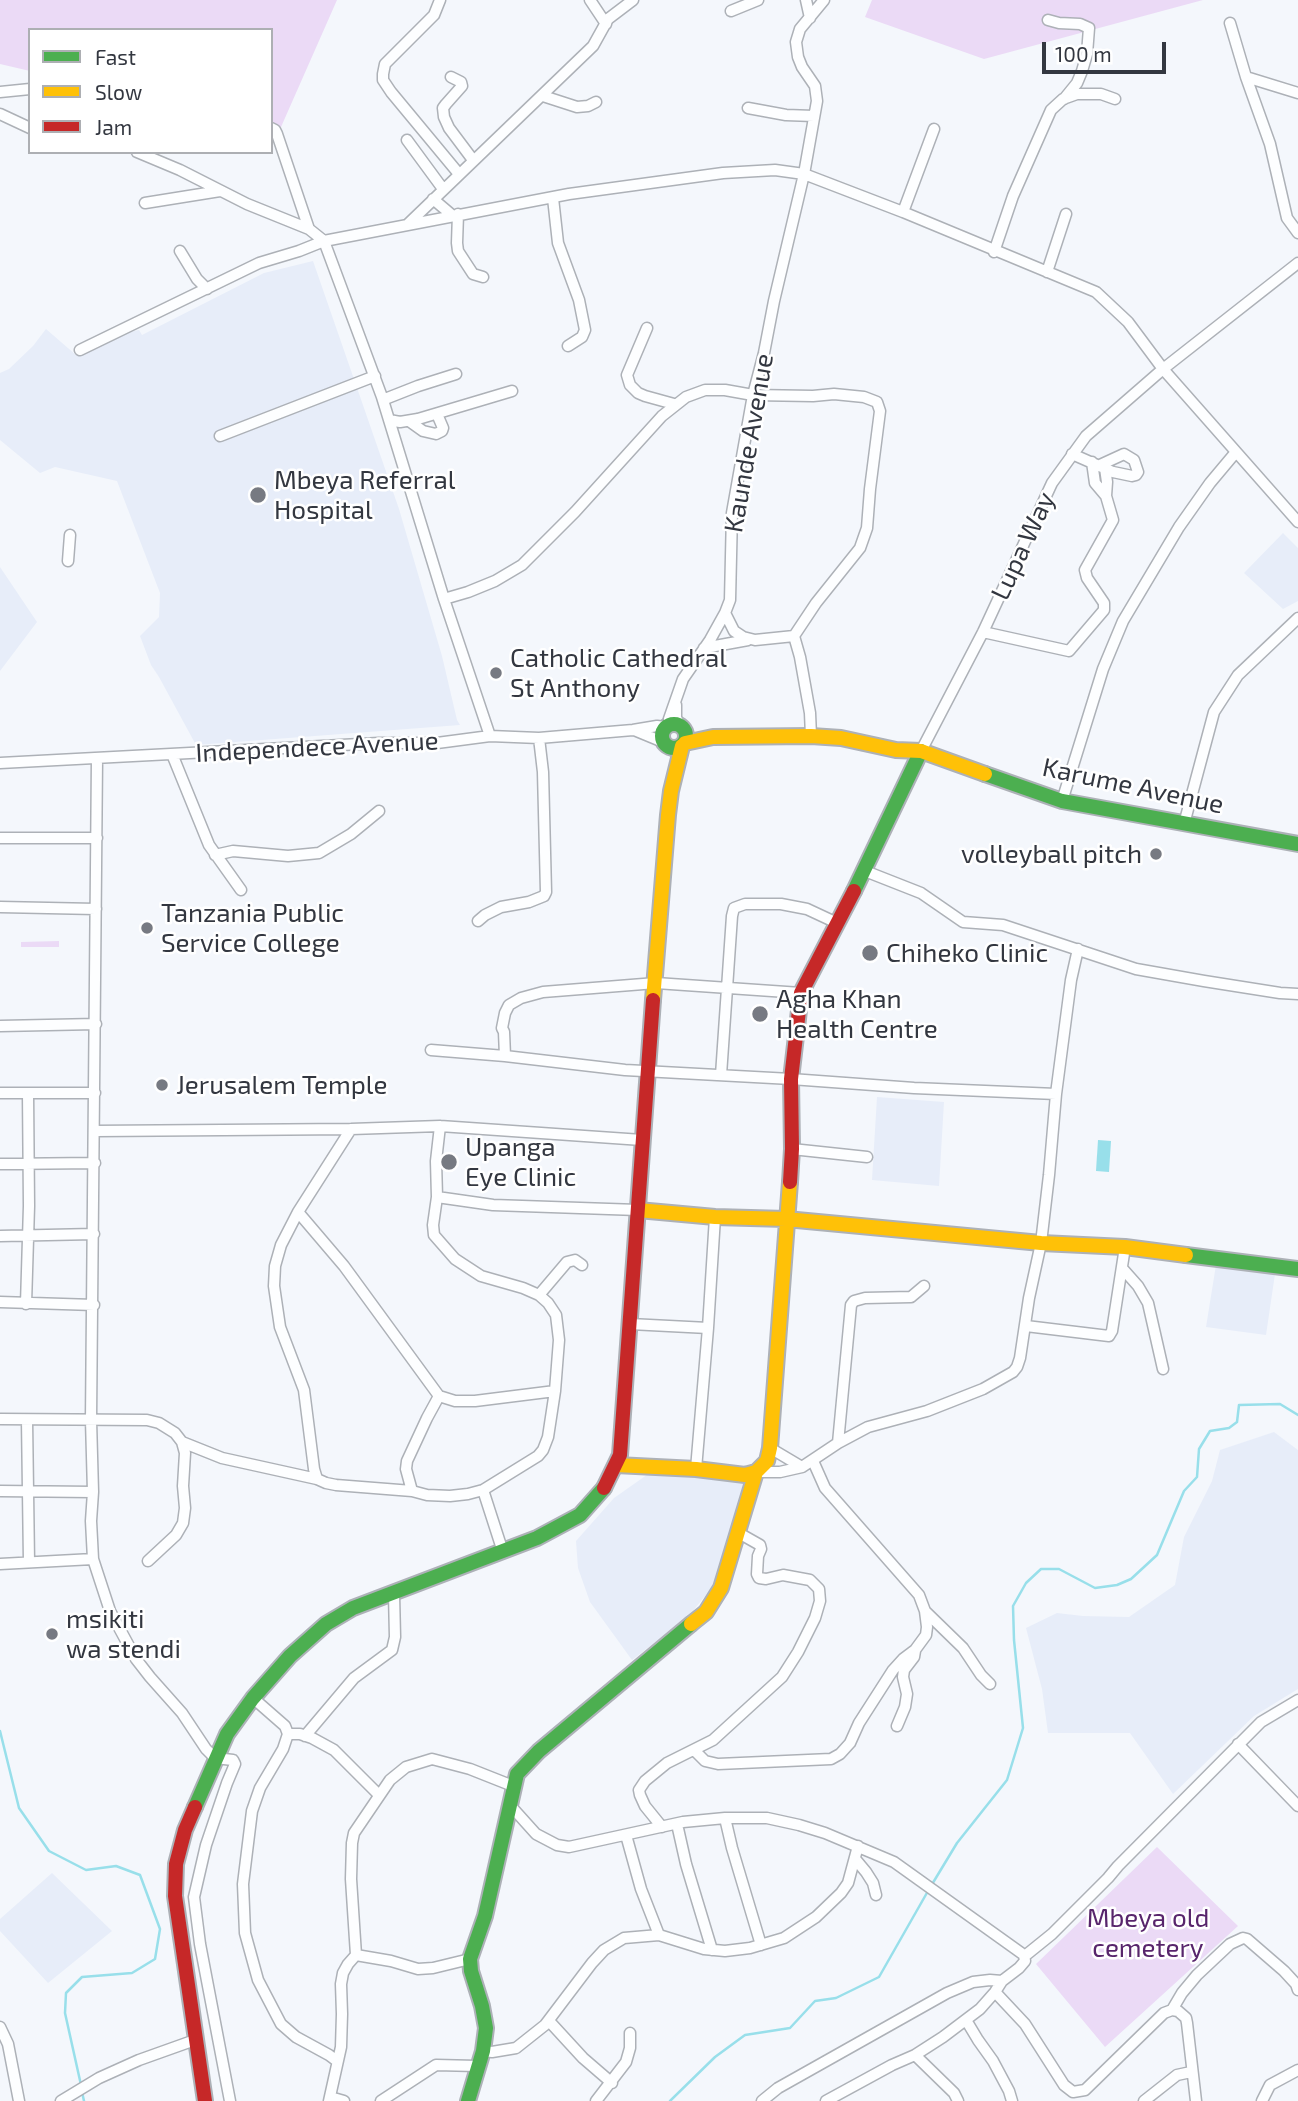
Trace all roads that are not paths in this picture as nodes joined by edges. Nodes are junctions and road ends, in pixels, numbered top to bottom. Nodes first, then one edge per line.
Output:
1 (440, 0) edge
2 (590, 0) edge
3 (633, 0) edge
4 (758, 0) edge
5 (806, 0) edge
6 (824, 0) edge
7 (731, 12) dead end
8 (810, 18) junction
9 (1048, 20) dead end
10 (1230, 23) dead end
11 (606, 24) junction
12 (451, 77) dead end
13 (1246, 77) junction
14 (28, 89) edge
15 (0, 92) edge
16 (1298, 93) edge
17 (543, 96) junction
18 (1063, 99) junction
19 (1115, 99) dead end
20 (596, 102) dead end
21 (748, 108) dead end
22 (0, 114) edge
23 (814, 116) junction
24 (28, 127) edge
25 (273, 129) edge
26 (934, 129) dead end
27 (407, 140) dead end
28 (142, 154) edge
29 (473, 160) junction
30 (459, 174) junction
31 (804, 174) junction
32 (443, 189) junction
33 (221, 191) junction
34 (553, 198) junction
35 (433, 199) junction
36 (145, 203) dead end
37 (903, 212) junction
38 (1066, 214) dead end
39 (456, 215) junction
40 (408, 224) junction
41 (309, 229) junction
42 (1298, 233) edge
43 (324, 241) junction
44 (180, 251) dead end
45 (995, 251) junction
46 (1298, 263) edge
47 (1047, 272) junction
48 (483, 277) dead end
49 (207, 289) junction
50 (647, 328) dead end
51 (568, 345) dead end
52 (80, 349) dead end
53 (1163, 369) junction
54 (456, 374) dead end
55 (375, 376) junction
56 (512, 391) dead end
57 (753, 395) junction
58 (382, 397) junction
59 (674, 404) junction
60 (437, 414) junction
61 (389, 421) junction
62 (409, 421) junction
63 (219, 436) dead end
64 (1236, 452) junction
65 (1072, 454) junction
66 (1298, 522) edge
67 (71, 536) dead end
68 (68, 561) dead end
69 (444, 599) junction
70 (725, 613) junction
71 (1298, 618) edge
72 (983, 632) junction
73 (794, 636) junction
74 (755, 639) junction
75 (704, 648) junction
76 (675, 735) junction
77 (490, 736) junction
78 (811, 736) junction
79 (539, 738) junction
80 (921, 751) junction
81 (172, 754) junction
82 (97, 758) junction
83 (0, 763) edge
84 (1062, 801) junction
85 (379, 811) dead end
86 (1184, 824) junction
87 (0, 838) edge
88 (97, 838) junction
89 (1298, 844) edge
90 (215, 855) junction
91 (865, 871) junction
92 (241, 890) dead end
93 (0, 907) edge
94 (96, 909) junction
95 (478, 921) dead end
96 (837, 923) junction
97 (1078, 949) junction
98 (656, 983) junction
99 (726, 988) junction
100 (801, 993) junction
101 (1298, 994) edge
102 (96, 1024) junction
103 (0, 1026) edge
104 (431, 1050) dead end
105 (505, 1056) junction
106 (647, 1071) junction
107 (721, 1075) junction
108 (791, 1079) junction
109 (0, 1093) edge
110 (28, 1093) junction
111 (95, 1093) junction
112 (1056, 1094) junction
113 (440, 1126) junction
114 (351, 1129) junction
115 (95, 1131) junction
116 (642, 1140) junction
117 (792, 1149) junction
118 (867, 1157) dead end
119 (95, 1163) junction
120 (0, 1164) edge
121 (29, 1164) junction
122 (437, 1197) junction
123 (638, 1210) junction
124 (298, 1212) junction
125 (715, 1217) junction
126 (786, 1219) junction
127 (94, 1234) junction
128 (0, 1236) edge
129 (28, 1236) junction
130 (1041, 1243) junction
131 (1125, 1247) junction
132 (582, 1265) dead end
133 (1122, 1268) junction
134 (1298, 1269) edge
135 (923, 1286) dead end
136 (539, 1295) junction
137 (0, 1302) edge
138 (26, 1304) junction
139 (94, 1305) junction
140 (630, 1324) junction
141 (1026, 1326) junction
142 (708, 1328) junction
143 (1163, 1369) dead end
144 (555, 1391) junction
145 (439, 1396) junction
146 (0, 1419) edge
147 (27, 1420) junction
148 (91, 1420) junction
149 (182, 1442) junction
150 (838, 1443) junction
151 (770, 1448) junction
152 (813, 1461) junction
153 (616, 1465) junction
154 (803, 1467) junction
155 (695, 1469) junction
156 (756, 1472) junction
157 (317, 1479) junction
158 (483, 1490) junction
159 (0, 1491) edge
160 (29, 1491) junction
161 (412, 1491) junction
162 (93, 1492) junction
163 (737, 1532) junction
164 (503, 1552) junction
165 (93, 1559) junction
166 (29, 1562) junction
167 (148, 1562) dead end
168 (0, 1564) edge
169 (394, 1594) junction
170 (925, 1611) junction
171 (915, 1650) junction
172 (990, 1684) dead end
173 (253, 1698) junction
174 (1298, 1700) edge
175 (897, 1726) dead end
176 (288, 1734) junction
177 (305, 1736) junction
178 (1238, 1744) junction
179 (694, 1751) junction
180 (215, 1758) junction
181 (513, 1786) junction
182 (379, 1795) junction
183 (509, 1804) junction
184 (1298, 1806) edge
185 (725, 1818) junction
186 (677, 1824) junction
187 (662, 1827) junction
188 (626, 1835) junction
189 (858, 1846) junction
190 (856, 1860) junction
191 (876, 1895) dead end
192 (659, 1934) junction
193 (761, 1945) junction
194 (712, 1950) junction
195 (356, 1955) junction
196 (1024, 1955) junction
197 (470, 1959) junction
198 (1002, 1981) junction
199 (1298, 1990) edge
200 (995, 1992) junction
201 (1172, 2010) junction
202 (967, 2020) junction
203 (549, 2021) junction
204 (0, 2027) edge
205 (630, 2033) dead end
206 (195, 2040) junction
207 (484, 2050) junction
208 (915, 2055) junction
209 (337, 2061) junction
210 (477, 2066) junction
211 (1298, 2070) edge
212 (1192, 2073) junction
213 (612, 2083) junction
214 (1068, 2096) edge
215 (330, 2099) edge
216 (19, 2101) edge
217 (61, 2101) edge
218 (205, 2101) edge
219 (230, 2101) edge
220 (344, 2101) edge
221 (381, 2101) edge
222 (468, 2101) edge
223 (596, 2101) edge
224 (762, 2101) edge
225 (827, 2101) edge
226 (958, 2101) edge
227 (1012, 2101) edge
228 (1144, 2101) edge
229 (1196, 2101) edge
230 (1262, 2101) edge

1 - 30 street
2 - 11 street
3 - 11 street
4 - 7 street
5 - 8 street
6 - 8 street
8 - 23 street, Kaunde Avenue
9 - 18 street
10 - 13 street
11 - 17 street
12 - 29 street
13 - 16 street
13 - 42 street
14 - 15 street
17 - 20 street
17 - 29 street
18 - 19 street
18 - 45 street
21 - 23 street
22 - 24 street
23 - 31 street, Kaunde Avenue
25 - 41 street
26 - 37 street
27 - 32 street
28 - 33 street
29 - 30 street
30 - 32 street
31 - 34 street
31 - 37 street
31 - 57 street, Kaunde Avenue
32 - 35 street
33 - 36 street
33 - 41 street
34 - 39 street
34 - 51 street
35 - 39 street
35 - 40 street
37 - 45 street
38 - 47 street
39 - 40 street
39 - 48 street
40 - 43 street
41 - 43 street
43 - 49 street
43 - 55 street
44 - 49 street
45 - 47 street
46 - 53 street, Lupa Way
47 - 53 street
49 - 52 street
50 - 59 street
53 - 64 street
53 - 65 street, Lupa Way
54 - 58 street
55 - 58 street
55 - 63 street
56 - 60 street
57 - 59 street
57 - 70 street, Kaunde Avenue
57 - 73 street
58 - 61 street
59 - 69 street
60 - 62 street
60 - 62 street
61 - 62 street
61 - 69 street
64 - 66 street
64 - 84 street
65 - 72 street, Lupa Way
65 - 72 street
67 - 68 street
69 - 77 street
70 - 74 street
70 - 75 street, Kaunde Avenue
71 - 86 street
72 - 80 street, Lupa Way
73 - 74 street
73 - 78 street
74 - 75 street
75 - 76 street, Kaunde Avenue
76 - 78 street, Karume Avenue
76 - 79 street, Independece Avenue
76 - 98 street
77 - 79 street, Independece Avenue
77 - 81 street, Independece Avenue
78 - 80 street, Karume Avenue
79 - 95 street
80 - 84 street, Karume Avenue
80 - 91 street
81 - 82 street, Independece Avenue
81 - 90 street
82 - 83 street, Independece Avenue
82 - 88 street
84 - 86 street, Karume Avenue
85 - 90 street
86 - 89 street, Karume Avenue
87 - 88 street
88 - 94 street
90 - 92 street
91 - 96 street
91 - 97 street
93 - 94 street
94 - 102 street
96 - 99 street
96 - 100 street
97 - 101 street
97 - 112 street
98 - 99 street
98 - 105 street
98 - 106 street
99 - 100 street
99 - 107 street
100 - 108 street
102 - 103 street
102 - 111 street
104 - 105 street
105 - 106 street
106 - 107 street
106 - 116 street
107 - 108 street
108 - 112 street
108 - 117 street
109 - 110 street
110 - 111 street
110 - 121 street
111 - 115 street
112 - 130 street
113 - 114 street
113 - 116 street
113 - 122 street
114 - 115 street
114 - 124 street
115 - 119 street
116 - 123 street
117 - 118 street
117 - 126 street
119 - 121 street
119 - 127 street
120 - 121 street
121 - 129 street
122 - 123 street
122 - 136 street
123 - 125 street
123 - 140 street
124 - 145 street
124 - 157 street
125 - 126 street
125 - 142 street
126 - 130 street
126 - 151 street
127 - 129 street
127 - 139 street
128 - 129 street
129 - 138 street
130 - 131 street
130 - 141 street
131 - 133 street
131 - 134 street
132 - 136 street
133 - 141 street
133 - 143 street
135 - 150 street
136 - 144 street
137 - 138 street
138 - 139 street
139 - 148 street
140 - 142 street
140 - 153 street
141 - 150 street
142 - 155 street
144 - 145 street
144 - 158 street
145 - 161 street
146 - 147 street
147 - 148 street
147 - 160 street
148 - 149 street
148 - 162 street
149 - 157 street
149 - 167 street
150 - 152 street
151 - 154 street
151 - 156 street
152 - 154 street
152 - 170 street
153 - 155 street
153 - 164 street
154 - 156 street
155 - 156 street
156 - 163 street
157 - 161 street
158 - 161 street
158 - 164 street
159 - 160 street
160 - 162 street
160 - 166 street
162 - 165 street
163 - 179 street
163 - 181 street
164 - 169 street
165 - 166 street
165 - 180 street
166 - 168 street
169 - 173 street
169 - 177 street
170 - 171 street
170 - 172 street
171 - 175 street
171 - 179 street
173 - 176 street
173 - 180 street
174 - 178 street
176 - 177 street
176 - 209 street
177 - 182 street
178 - 184 street
178 - 196 street
179 - 187 street
180 - 206 street
180 - 219 street
181 - 182 street
181 - 183 street
182 - 195 street
183 - 188 street
183 - 197 street
185 - 186 street
185 - 189 street
185 - 193 street
186 - 187 street
186 - 194 street
187 - 188 street
188 - 192 street
189 - 190 street
189 - 196 street
190 - 191 street
190 - 193 street
192 - 194 street
192 - 203 street
193 - 194 street
195 - 197 street
195 - 209 street
196 - 198 street
197 - 207 street
198 - 200 street
198 - 224 street
199 - 201 street
200 - 202 street
200 - 214 street
201 - 212 street
201 - 214 street
202 - 208 street
202 - 227 street
203 - 207 street
203 - 213 street
204 - 216 street
205 - 213 street
206 - 217 street
206 - 218 street
207 - 210 street
208 - 225 street
208 - 226 street
209 - 215 street
210 - 221 street
210 - 222 street
211 - 230 street
212 - 228 street
212 - 229 street
213 - 223 street
215 - 220 street

